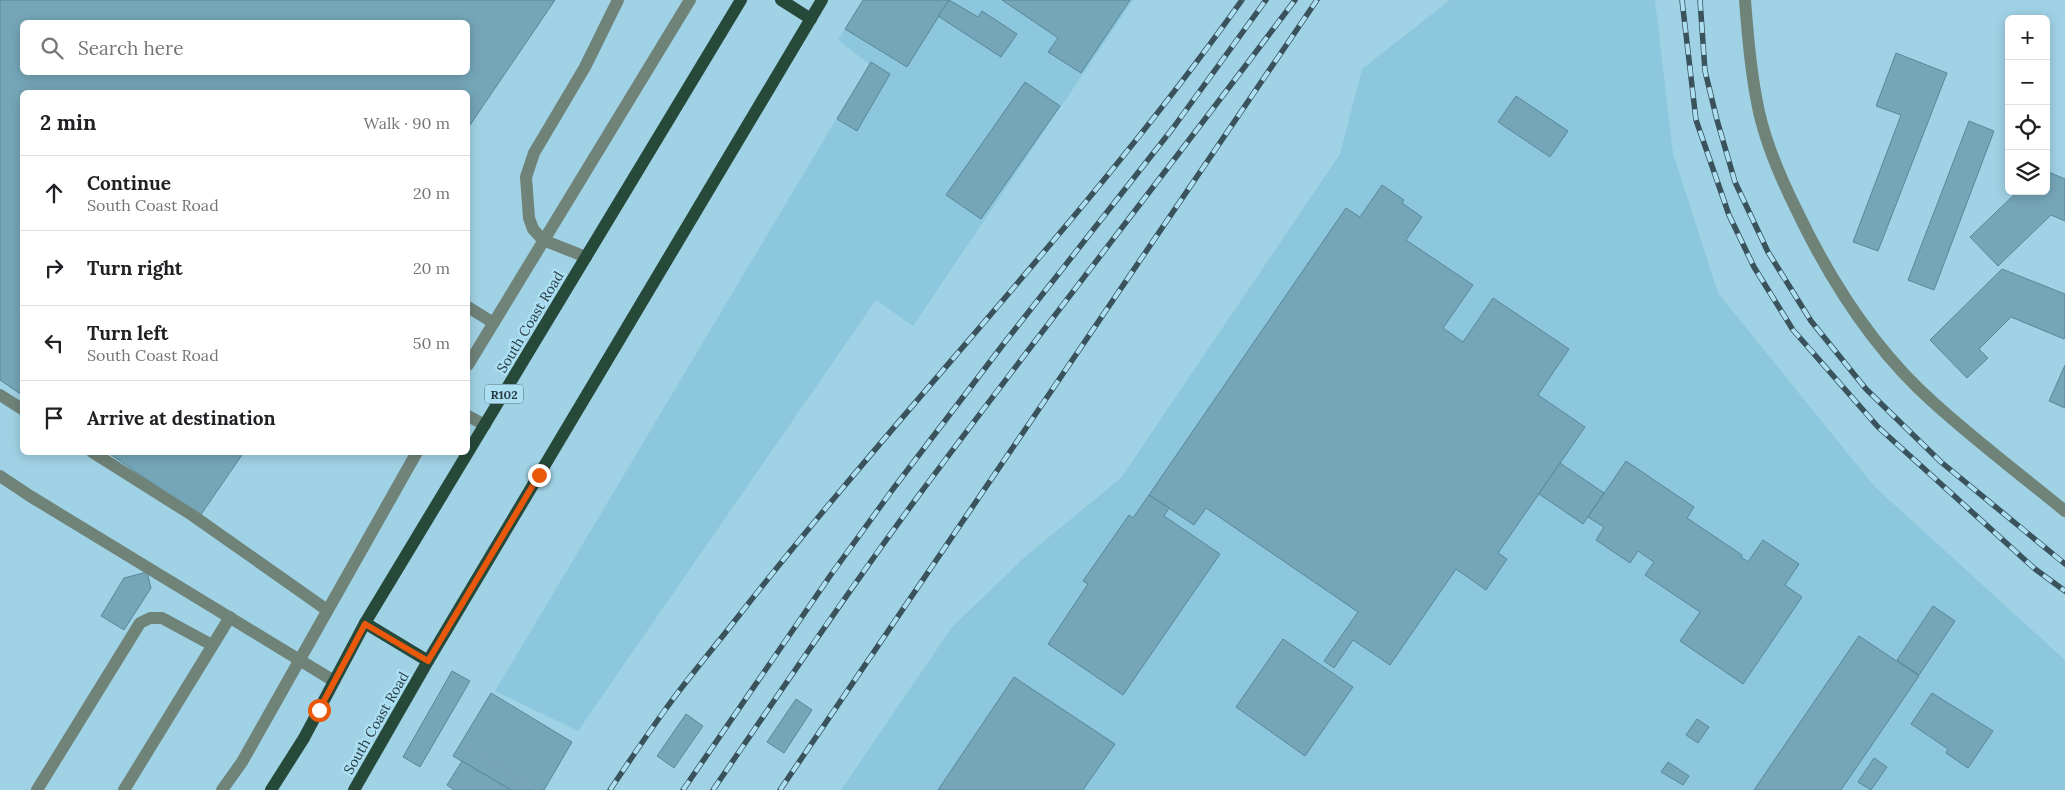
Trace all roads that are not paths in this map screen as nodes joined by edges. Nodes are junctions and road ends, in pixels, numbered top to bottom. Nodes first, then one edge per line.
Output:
1 (618, 0) edge
2 (690, 0) edge
3 (781, 0) edge
4 (822, 0) edge
5 (1745, 0) edge
6 (740, 1) edge
7 (810, 19) junction
8 (543, 240) junction
9 (586, 257) junction
10 (470, 308) edge
11 (492, 322) junction
12 (470, 361) edge
13 (0, 396) edge
14 (20, 409) edge
15 (470, 417) edge
16 (485, 425) junction
17 (470, 450) edge
18 (97, 455) edge
19 (415, 455) edge
20 (467, 455) edge
21 (0, 476) edge
22 (2065, 511) edge
23 (328, 610) junction
24 (230, 618) junction
25 (365, 624) junction
26 (212, 646) junction
27 (300, 660) junction
28 (428, 661) junction
29 (334, 682) junction
30 (36, 790) edge
31 (124, 790) edge
32 (222, 790) edge
33 (271, 790) edge
34 (354, 790) edge

1 - 8 lane
2 - 8 lane
3 - 7 main road
4 - 7 main road, South Coast Road
5 - 22 lane
6 - 9 main road, South Coast Road / R102
7 - 28 main road, South Coast Road
8 - 9 lane
8 - 11 lane
9 - 16 main road, South Coast Road / R102
10 - 11 lane
11 - 12 lane
13 - 14 lane
15 - 16 lane
16 - 17 main road, South Coast Road / R102
18 - 23 lane
19 - 23 lane
20 - 25 main road, South Coast Road / R102
21 - 24 lane
23 - 27 lane
24 - 26 lane
24 - 27 lane
25 - 28 main road
25 - 29 main road, South Coast Road / R102
26 - 30 lane
26 - 31 lane
27 - 29 lane
27 - 32 lane
28 - 34 main road, South Coast Road
29 - 33 main road, South Coast Road / R102

